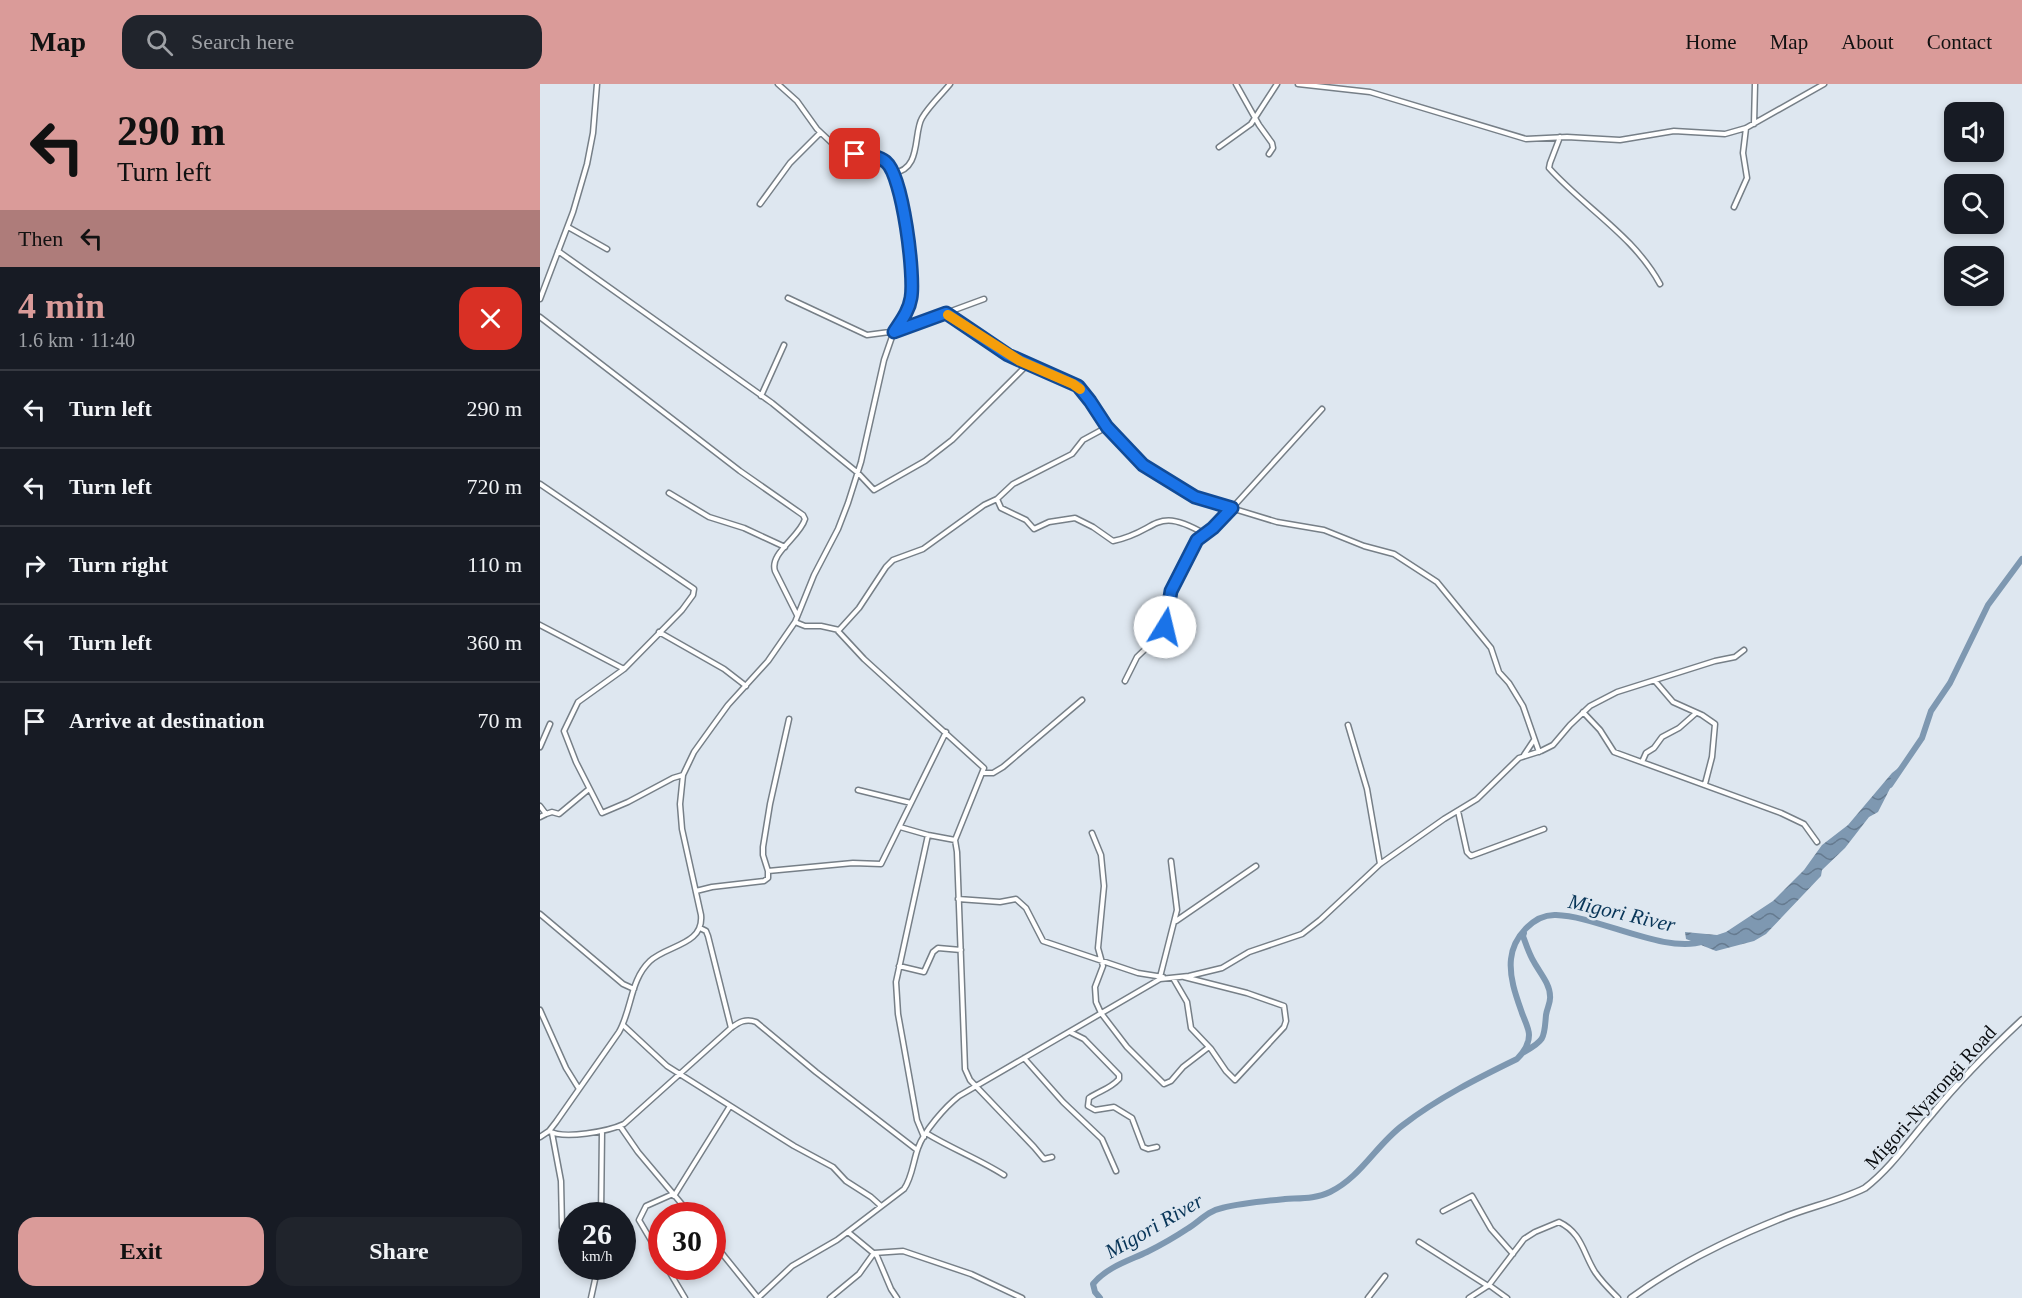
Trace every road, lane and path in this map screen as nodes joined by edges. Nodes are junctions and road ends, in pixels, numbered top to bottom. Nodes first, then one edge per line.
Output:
1 (597, 84) edge
2 (778, 84) edge
3 (950, 84) edge
4 (1236, 84) edge
5 (1277, 84) edge
6 (1298, 84) edge
7 (1367, 84) edge
8 (1755, 84) edge
9 (1824, 84) edge
10 (1363, 91) junction
11 (1254, 118) junction
12 (1754, 124) junction
13 (1746, 128) junction
14 (820, 133) junction
15 (1560, 137) junction
16 (1219, 147) dead end
17 (1269, 154) dead end
18 (893, 173) junction
19 (760, 204) dead end
20 (1734, 207) dead end
21 (568, 227) junction
22 (607, 249) dead end
23 (558, 251) junction
24 (1660, 284) dead end
25 (540, 298) edge
26 (788, 298) dead end
27 (984, 299) dead end
28 (946, 313) junction
29 (540, 317) edge
30 (894, 332) junction
31 (784, 345) dead end
32 (1027, 365) junction
33 (761, 396) junction
34 (1322, 409) dead end
35 (1107, 427) junction
36 (858, 472) junction
37 (540, 484) edge
38 (669, 493) dead end
39 (997, 499) junction
40 (1232, 508) junction
41 (1205, 534) junction
42 (784, 548) junction
43 (798, 615) junction
44 (795, 622) junction
45 (540, 625) edge
46 (838, 631) junction
47 (659, 632) junction
48 (1744, 650) dead end
49 (624, 669) junction
50 (1125, 681) dead end
51 (1655, 681) junction
52 (746, 686) junction
53 (1082, 700) dead end
54 (1583, 712) junction
55 (1696, 713) junction
56 (789, 719) dead end
57 (550, 724) dead end
58 (1347, 724) dead end
59 (946, 732) junction
60 (1534, 740) junction
61 (540, 747) edge
62 (1539, 752) junction
63 (1524, 755) junction
64 (1642, 762) junction
65 (983, 772) junction
66 (683, 776) junction
67 (1705, 784) junction
68 (590, 789) junction
69 (858, 790) dead end
70 (911, 803) junction
71 (540, 806) edge
72 (1458, 811) junction
73 (546, 814) junction
74 (540, 817) edge
75 (900, 827) junction
76 (1544, 829) dead end
77 (1092, 833) dead end
78 (928, 836) junction
79 (955, 840) junction
80 (1817, 842) dead end
81 (1171, 861) dead end
82 (1380, 864) junction
83 (1256, 866) dead end
84 (768, 871) junction
85 (696, 891) junction
86 (958, 899) junction
87 (540, 914) edge
88 (1175, 921) junction
89 (700, 928) junction
90 (961, 950) junction
91 (1101, 960) junction
92 (899, 966) junction
93 (1160, 977) junction
94 (1183, 977) junction
95 (1167, 978) junction
96 (1173, 978) junction
97 (634, 989) junction
98 (540, 1010) edge
99 (1101, 1012) junction
100 (2022, 1020) edge
101 (623, 1024) junction
102 (731, 1028) junction
103 (1070, 1032) junction
104 (1209, 1047) junction
105 (1024, 1058) junction
106 (681, 1074) junction
107 (976, 1086) junction
108 (579, 1089) junction
109 (730, 1106) junction
110 (620, 1126) junction
111 (602, 1131) junction
112 (551, 1132) junction
113 (925, 1135) junction
114 (540, 1137) edge
115 (1157, 1147) dead end
116 (917, 1150) junction
117 (1052, 1157) dead end
118 (1116, 1171) dead end
119 (1004, 1175) dead end
120 (674, 1195) junction
121 (561, 1202) edge
122 (602, 1202) edge
123 (656, 1202) edge
124 (680, 1202) edge
125 (648, 1205) edge
126 (881, 1207) junction
127 (1443, 1211) dead end
128 (848, 1232) junction
129 (648, 1235) edge
130 (1419, 1242) dead end
131 (874, 1253) junction
132 (1513, 1254) junction
133 (726, 1258) edge
134 (1385, 1276) dead end
135 (595, 1280) edge
136 (674, 1280) edge
137 (1488, 1285) junction
138 (591, 1298) edge
139 (685, 1298) edge
140 (758, 1298) edge
141 (830, 1298) edge
142 (897, 1298) edge
143 (1022, 1298) edge
144 (1368, 1298) edge
145 (1470, 1298) edge
146 (1507, 1298) edge
147 (1618, 1298) edge
148 (1632, 1298) edge

1 - 21 street
2 - 14 street
3 - 18 street
4 - 11 street
5 - 11 street
6 - 10 street
7 - 10 street
8 - 12 street
9 - 12 street
10 - 15 street
11 - 16 street
11 - 17 street
12 - 13 street
13 - 15 street
13 - 20 street
14 - 18 street
14 - 19 street
15 - 24 street
18 - 30 street
21 - 22 street
21 - 23 street
23 - 25 street
23 - 33 street
26 - 30 street
27 - 28 street
28 - 30 street
28 - 32 street
29 - 42 street
30 - 36 street
31 - 33 street
32 - 35 street
32 - 36 street
33 - 36 street
34 - 40 street
35 - 39 street
35 - 40 street
36 - 43 street
37 - 47 street
38 - 42 street
39 - 41 street
39 - 46 street
40 - 41 street
40 - 60 street
41 - 50 street
42 - 43 street
43 - 44 street
44 - 46 street
44 - 52 street
45 - 49 street
46 - 59 street
47 - 49 street
47 - 52 street
48 - 51 street
49 - 68 street
51 - 54 street
51 - 55 street
52 - 66 street
53 - 65 street
54 - 62 street
54 - 64 street
55 - 64 street
55 - 67 street
56 - 84 street
57 - 61 street
58 - 82 street
59 - 65 street
59 - 70 street
60 - 62 street
60 - 63 street
62 - 63 street
63 - 72 street
64 - 67 street
65 - 79 street
66 - 68 street
66 - 85 street
67 - 80 street
68 - 73 street
69 - 70 street
70 - 75 street
71 - 73 street
72 - 76 street
72 - 82 street
73 - 74 street
75 - 78 street
75 - 84 street
77 - 91 street
78 - 79 street
78 - 92 street
79 - 86 street
81 - 88 street
82 - 94 street
83 - 88 street
84 - 85 street
85 - 89 street
86 - 90 street
86 - 91 street
87 - 97 street
88 - 93 street
89 - 97 street
89 - 102 street
90 - 92 street
90 - 107 street
91 - 93 street
91 - 99 street
92 - 113 street
93 - 95 street
94 - 96 street
94 - 104 street
95 - 96 street
95 - 99 street
96 - 104 street
97 - 101 street
98 - 108 street
99 - 103 street
99 - 104 street
100 - 148 street, Migori-Nyarongi Road
101 - 106 street
101 - 108 street
102 - 106 street
102 - 116 street
103 - 105 street
103 - 115 street
105 - 107 street
105 - 118 street
106 - 109 street
106 - 110 street
107 - 113 street
107 - 117 street
108 - 112 street
109 - 120 street
109 - 126 street
110 - 111 street
110 - 120 street
111 - 112 street
111 - 122 street
112 - 114 street
112 - 121 street
113 - 116 street
113 - 119 street
116 - 126 street
120 - 123 street
120 - 124 street
125 - 129 street
126 - 128 street
127 - 132 street
128 - 131 street
128 - 140 street
130 - 137 street
131 - 141 street
131 - 142 street
131 - 143 street
132 - 137 street
132 - 147 street
133 - 140 street
134 - 144 street
135 - 138 street
136 - 139 street
137 - 145 street
137 - 146 street

